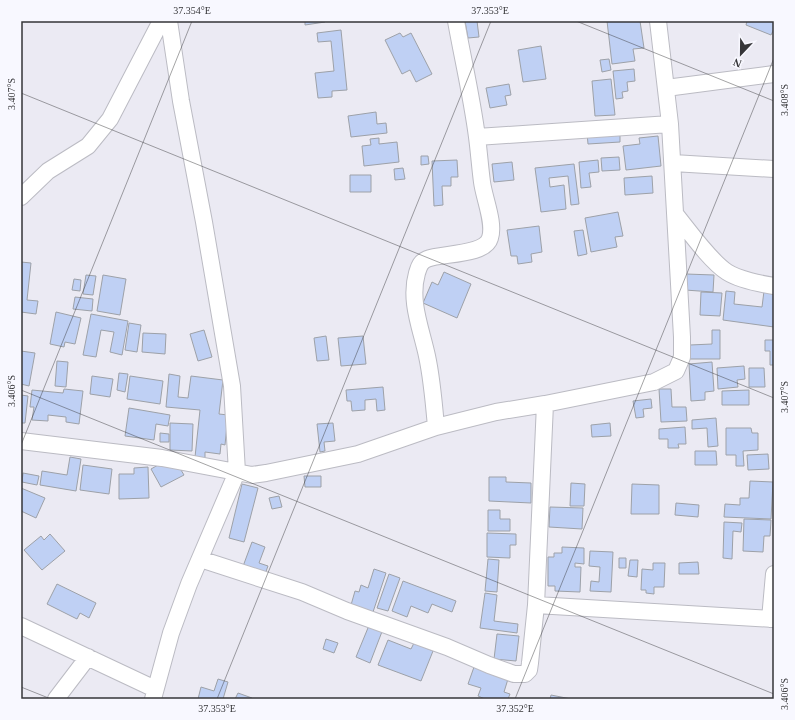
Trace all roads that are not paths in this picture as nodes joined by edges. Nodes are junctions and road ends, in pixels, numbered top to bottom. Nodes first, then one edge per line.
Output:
1 (161, 21) edge
2 (169, 21) edge
3 (456, 21) edge
4 (658, 21) edge
5 (774, 74) edge
6 (666, 88) junction
7 (670, 124) junction
8 (477, 137) junction
9 (673, 163) junction
10 (774, 169) edge
11 (21, 197) edge
12 (676, 215) junction
13 (774, 286) edge
14 (545, 404) junction
15 (436, 428) junction
16 (21, 441) edge
17 (237, 472) junction
18 (200, 559) junction
19 (774, 574) edge
20 (536, 605) junction
21 (772, 619) edge
22 (21, 626) edge
23 (88, 657) junction
24 (154, 694) edge
25 (56, 699) edge

1 - 11 street
2 - 17 street
3 - 8 street
4 - 6 street
5 - 6 street
6 - 7 street
7 - 8 street
7 - 9 street
8 - 15 street
9 - 10 street
9 - 12 street
12 - 13 street
12 - 14 street
14 - 15 street
14 - 20 street
15 - 17 street
16 - 17 street
17 - 18 street
18 - 20 street
18 - 24 street
19 - 21 street
20 - 21 street
22 - 23 street
23 - 24 street
23 - 25 street

